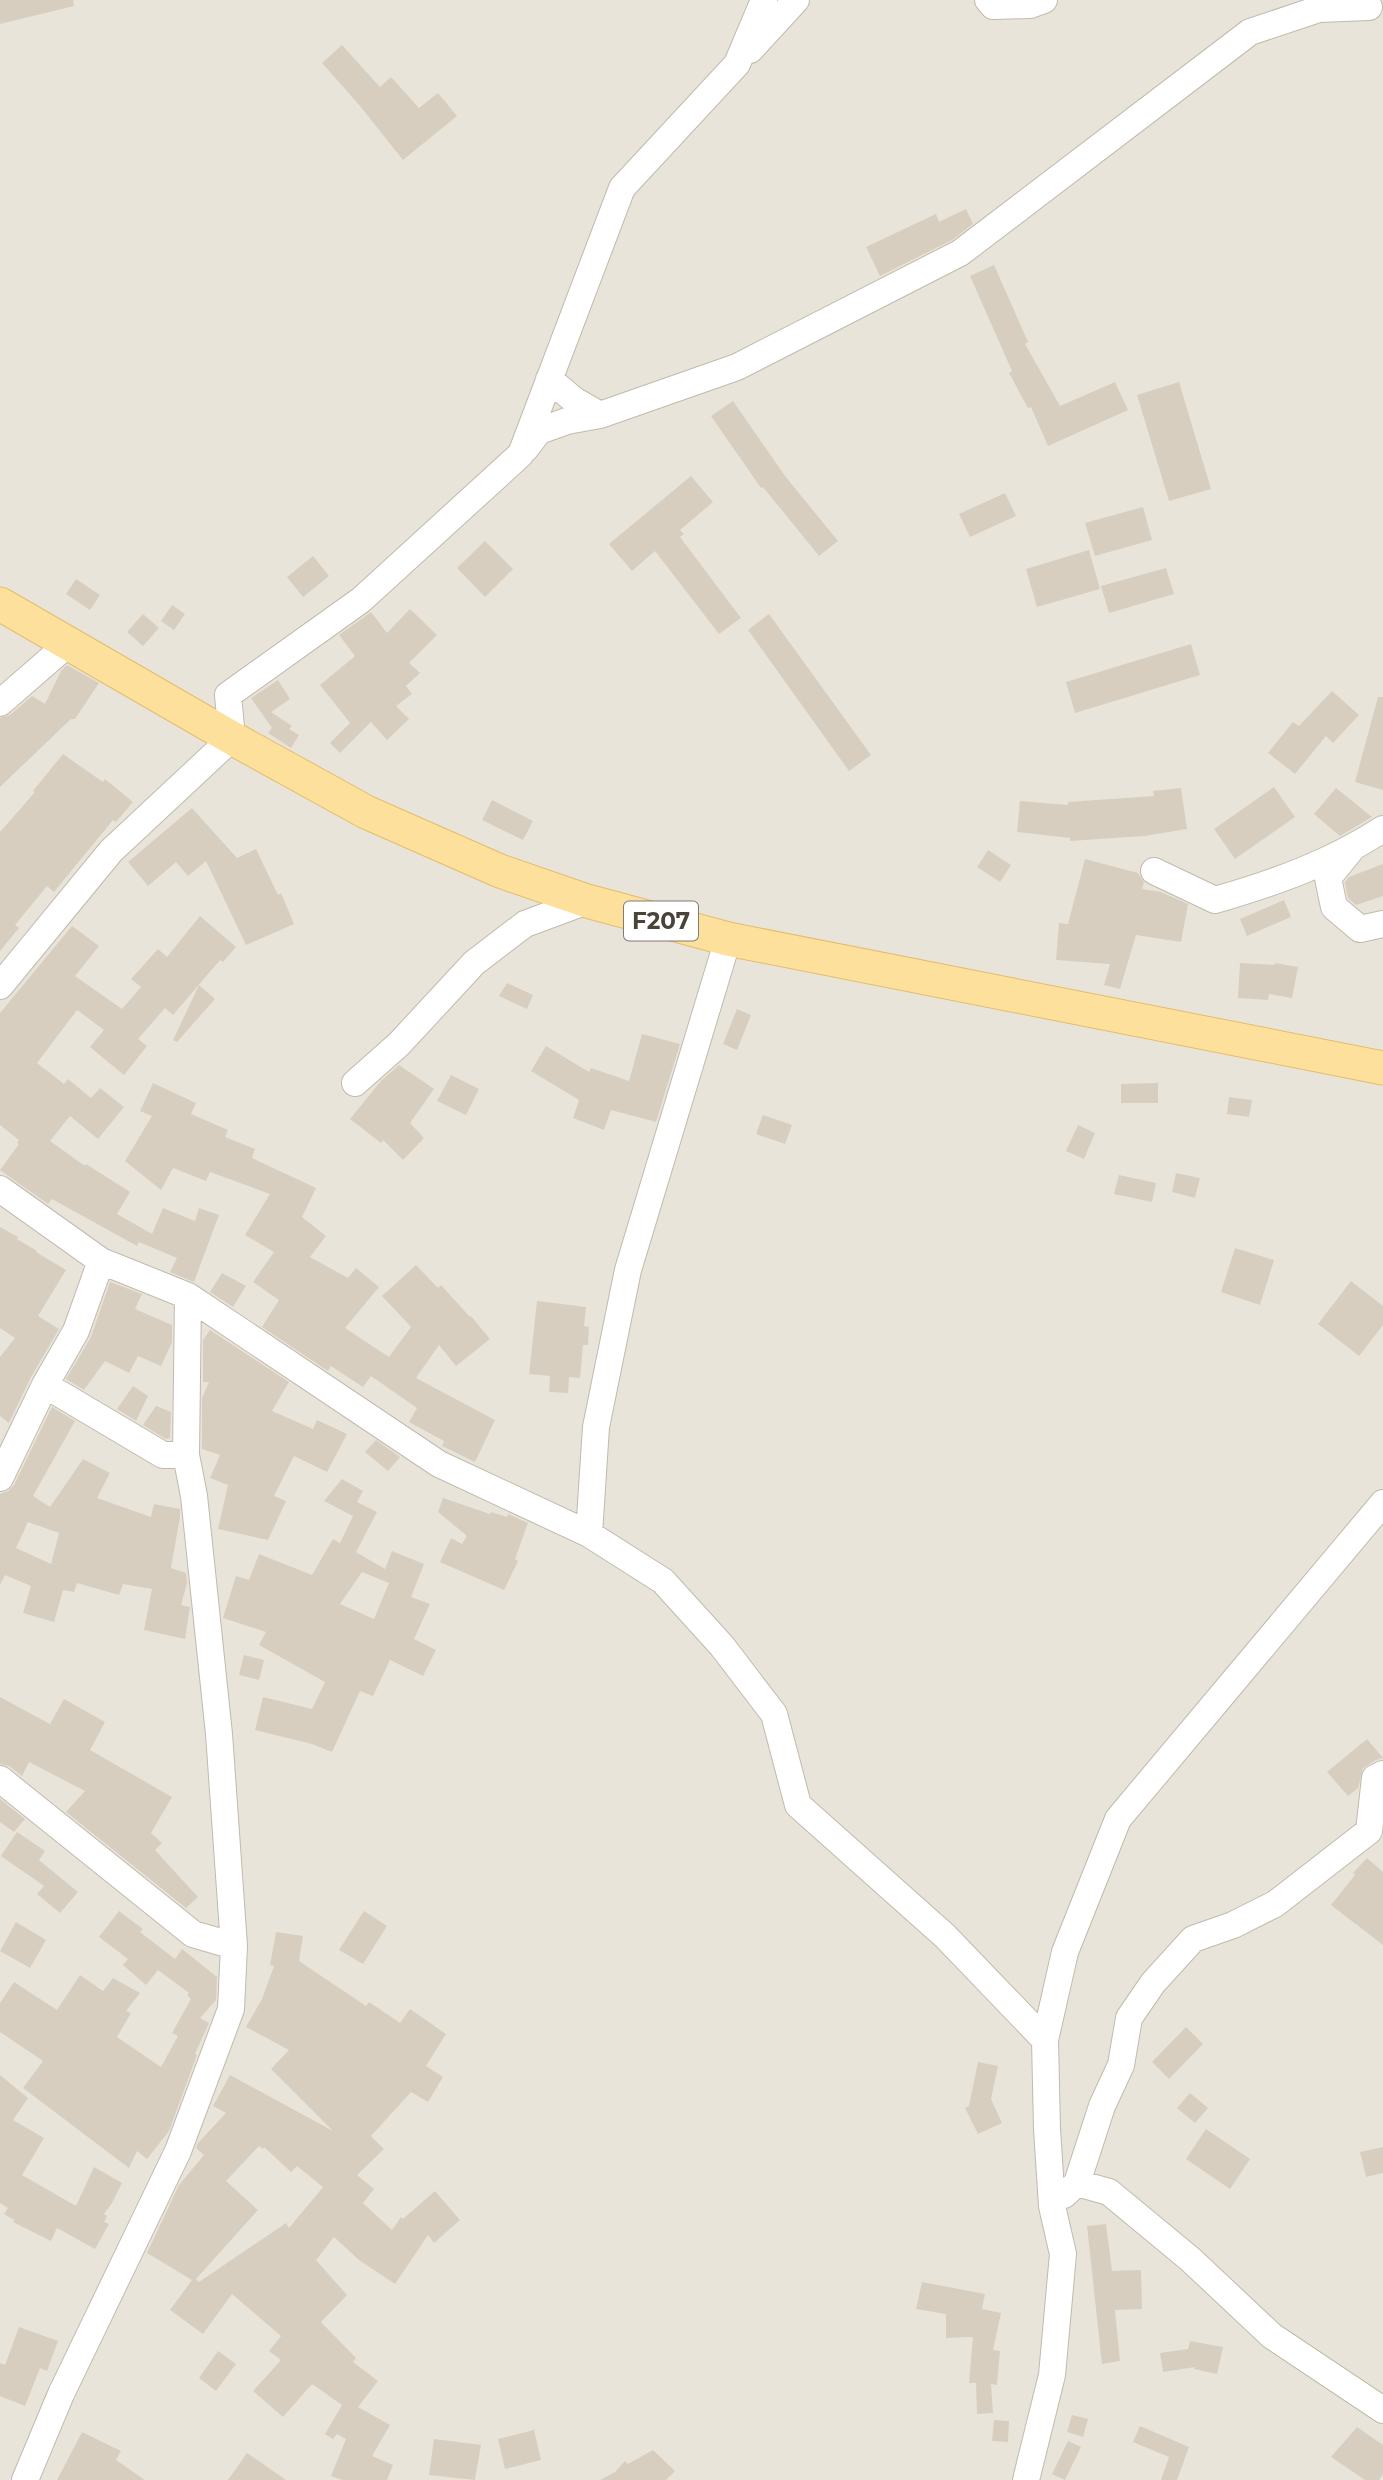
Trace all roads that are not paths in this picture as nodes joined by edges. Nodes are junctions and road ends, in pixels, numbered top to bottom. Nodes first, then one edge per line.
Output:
1 (764, 0) edge
2 (796, 0) edge
3 (988, 0) edge
4 (1044, 0) edge
5 (1372, 10) edge
6 (737, 64) junction
7 (550, 379) junction
8 (600, 415) junction
9 (521, 454) junction
10 (0, 604) edge
11 (69, 643) junction
12 (0, 703) edge
13 (232, 738) junction
14 (1383, 830) edge
15 (1351, 850) junction
16 (1154, 872) dead end
17 (587, 901) junction
18 (1383, 924) edge
19 (728, 939) junction
20 (0, 986) edge
21 (1383, 1068) edge
22 (355, 1083) dead end
23 (0, 1189) edge
24 (101, 1261) junction
25 (188, 1296) junction
26 (45, 1385) junction
27 (186, 1455) junction
28 (0, 1478) edge
29 (1383, 1503) edge
30 (589, 1534) junction
31 (1383, 1774) edge
32 (0, 1779) edge
33 (234, 1946) junction
34 (1045, 2040) junction
35 (1077, 2183) junction
36 (1052, 2206) junction
37 (1383, 2410) edge
38 (1032, 2478) edge
39 (25, 2480) edge

1 - 6 street
2 - 6 street
3 - 4 street
5 - 8 street
6 - 7 street
7 - 8 street
7 - 9 street
8 - 9 street
9 - 13 street
10 - 11 main road, F207
11 - 12 street
11 - 13 main road, F207
13 - 17 main road, F207
13 - 20 street
14 - 15 street
15 - 16 street
15 - 18 street
17 - 19 main road, F207
17 - 22 street
19 - 21 main road, F207
19 - 30 street
23 - 24 street
24 - 25 street
24 - 26 street
25 - 27 street
25 - 30 street
26 - 27 street
26 - 28 street
27 - 33 street
29 - 34 street
30 - 34 street
31 - 35 street
32 - 33 street
33 - 39 street
34 - 36 street
35 - 36 street
35 - 37 street
36 - 38 street

